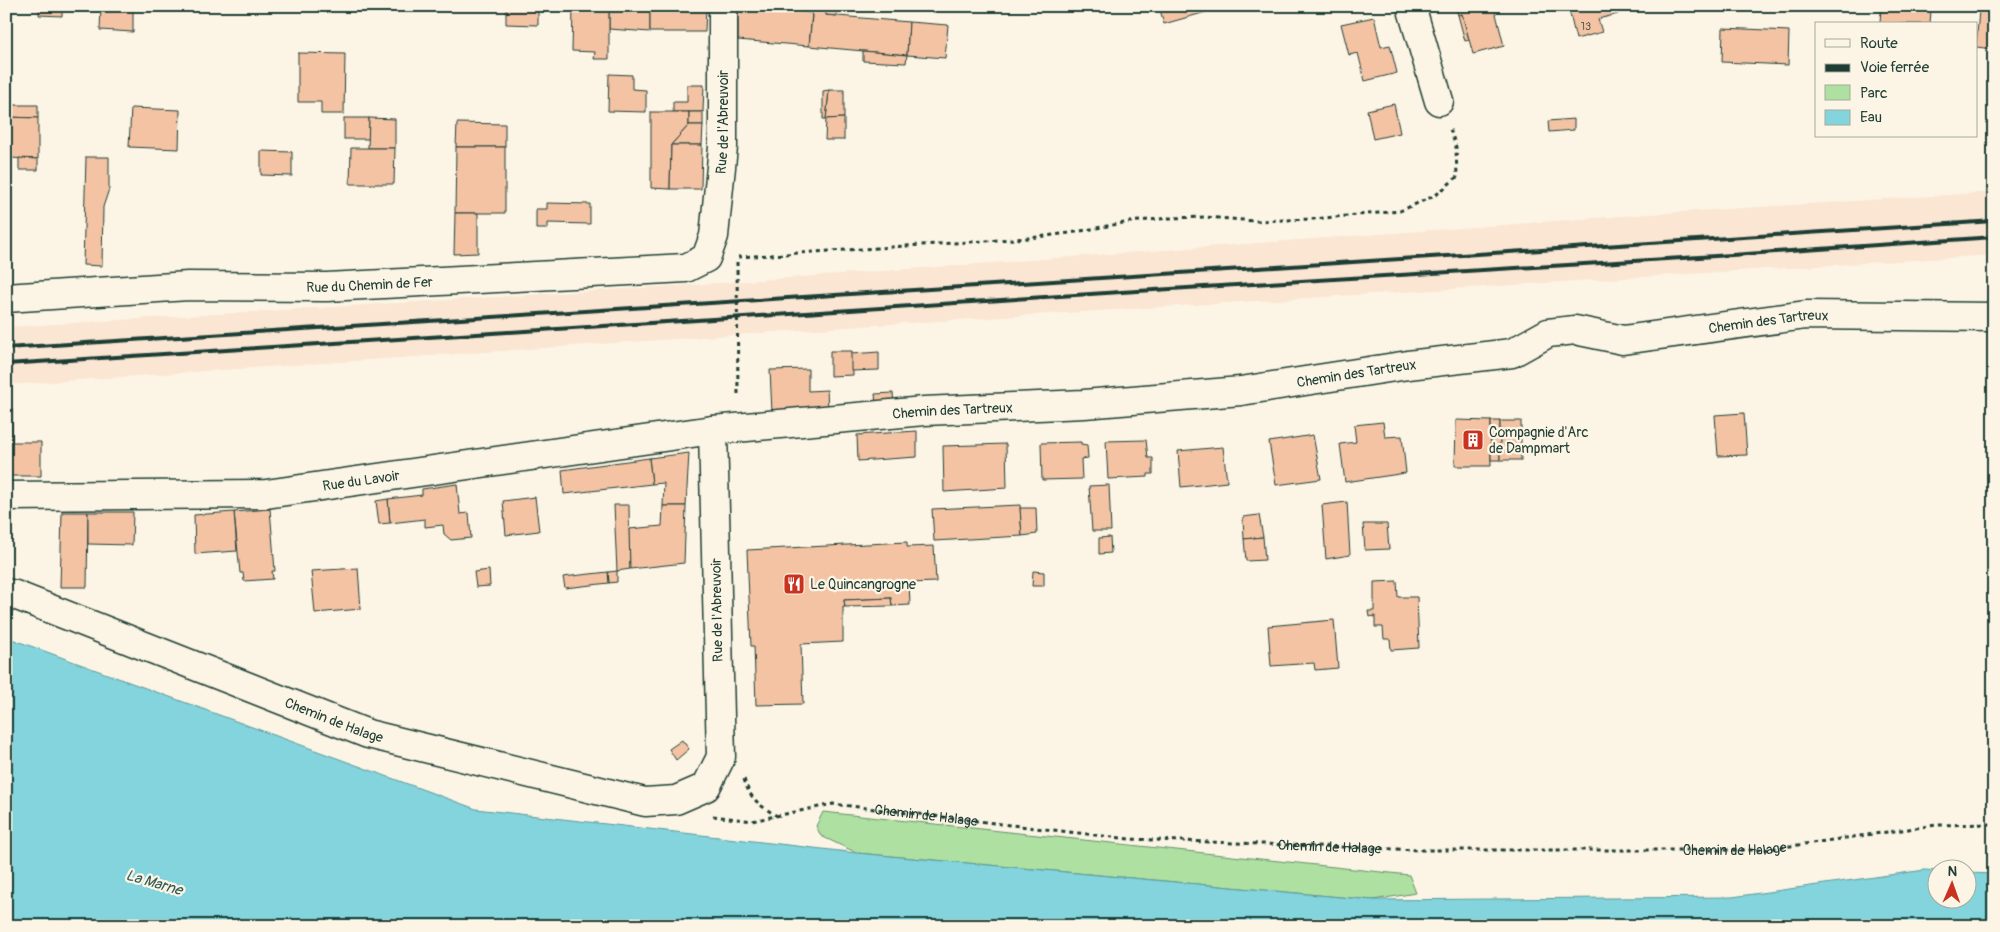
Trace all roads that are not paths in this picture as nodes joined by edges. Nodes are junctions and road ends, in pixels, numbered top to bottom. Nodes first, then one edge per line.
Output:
1 (723, 6) edge
2 (1411, 6) edge
3 (1439, 101) road end
4 (714, 236) joint
5 (6, 298) edge
6 (1994, 317) edge
7 (713, 430) junction
8 (6, 496) edge
9 (6, 594) edge
10 (706, 787) joint

1 - 4 street, Rue de l'Abreuvoir
2 - 3 street
4 - 5 street, Rue du Chemin de Fer
6 - 7 street, Chemin des Tartreux
7 - 8 street, Rue du Lavoir
7 - 10 street, Rue de l'Abreuvoir
9 - 10 street, Chemin de Halage

